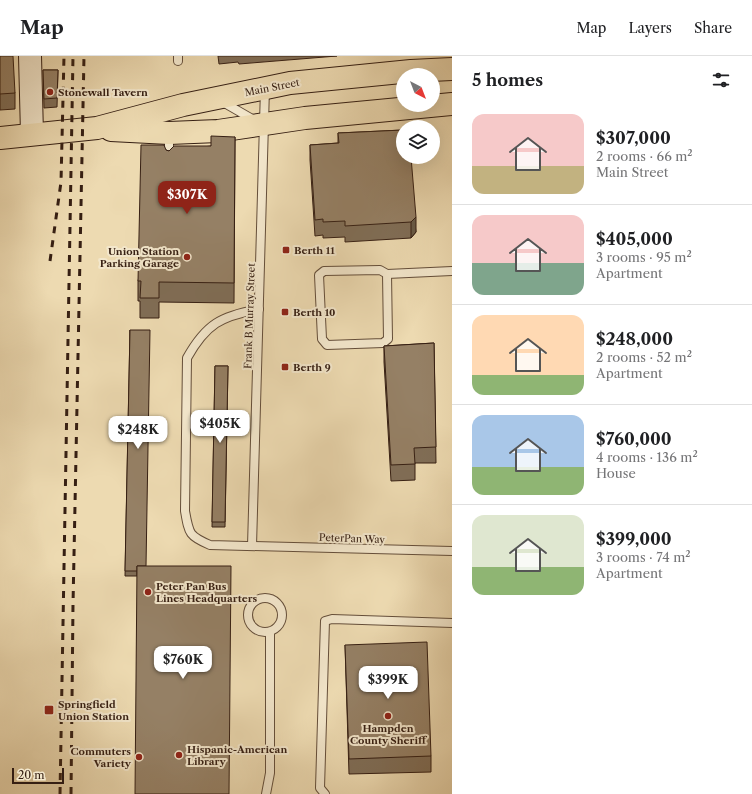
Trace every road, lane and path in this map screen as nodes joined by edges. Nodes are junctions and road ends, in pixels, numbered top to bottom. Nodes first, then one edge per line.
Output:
1 (30, 56) edge
2 (452, 69) edge
3 (265, 88) junction
4 (215, 98) junction
5 (452, 104) edge
6 (264, 124) junction
7 (97, 128) junction
8 (169, 133) junction
9 (32, 134) junction
10 (0, 138) edge
11 (169, 165) edge
12 (452, 271) edge
13 (387, 274) junction
14 (259, 309) junction
15 (252, 546) junction
16 (452, 551) edge
17 (452, 623) edge
18 (270, 632) junction
19 (266, 794) edge
20 (324, 794) edge

1 - 9 main road
2 - 3 main road, Main Street
3 - 4 main road, Main Street
3 - 6 lane, Frank B Murray Street
4 - 6 lane
4 - 7 main road, Main Street
5 - 6 main road, Main Street
6 - 8 main road, Main Street
6 - 14 lane, Frank B Murray Street
7 - 8 main road, Main Street
7 - 9 main road, Main Street
8 - 11 lane
9 - 10 main road, Main Street
12 - 13 lane
13 - 13 lane
14 - 15 lane, Frank B Murray Street
14 - 15 lane, PeterPan Way
15 - 16 lane, PeterPan Way
17 - 20 lane
18 - 18 lane
18 - 19 lane

